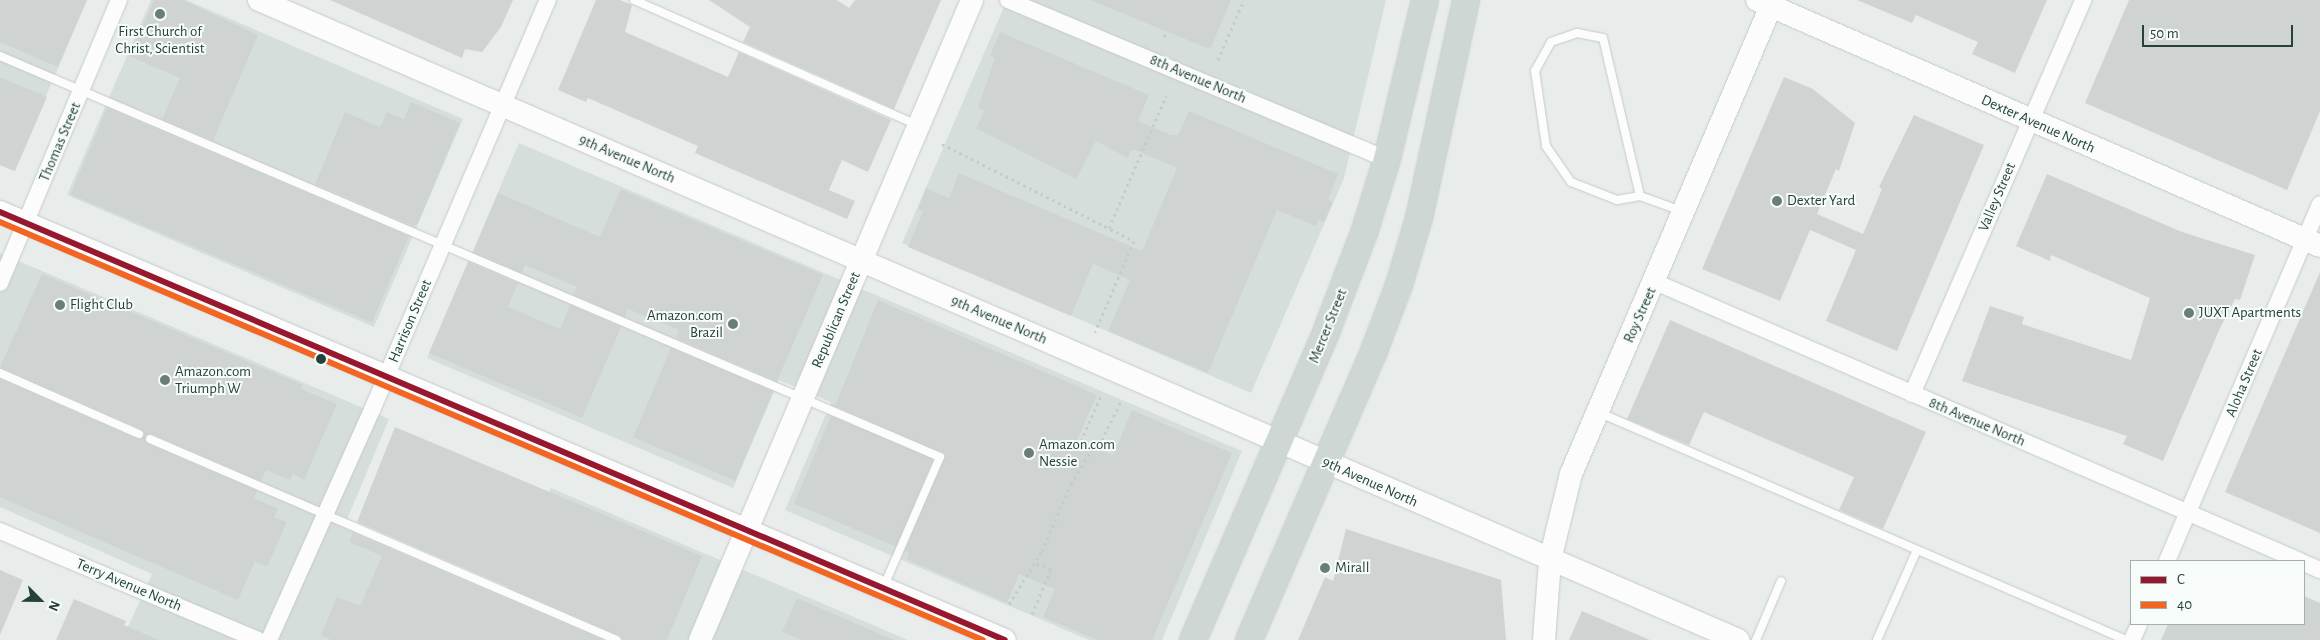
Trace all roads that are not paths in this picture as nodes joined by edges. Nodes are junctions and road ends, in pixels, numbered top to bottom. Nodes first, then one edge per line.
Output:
1 (119, 0) edge
2 (259, 0) edge
3 (548, 0) edge
4 (634, 0) edge
5 (972, 0) edge
6 (1008, 0) edge
7 (1425, 0) edge
8 (1466, 0) edge
9 (2083, 0) edge
10 (1767, 2) edge
11 (0, 56) edge
12 (81, 91) junction
13 (503, 105) junction
14 (2030, 121) junction
15 (919, 126) junction
16 (1387, 159) junction
17 (1640, 196) junction
18 (2320, 204) edge
19 (0, 212) edge
20 (1684, 212) junction
21 (25, 223) junction
22 (2312, 243) edge
23 (443, 245) junction
24 (862, 261) junction
25 (1654, 282) junction
26 (0, 283) edge
27 (0, 373) edge
28 (386, 378) junction
29 (1912, 394) junction
30 (804, 397) junction
31 (1597, 411) junction
32 (139, 434) dead end
33 (150, 439) dead end
34 (1279, 441) junction
35 (1326, 462) junction
36 (2189, 512) junction
37 (325, 516) junction
38 (0, 531) edge
39 (747, 531) junction
40 (1917, 550) junction
41 (1550, 560) junction
42 (2167, 560) edge
43 (2297, 560) edge
44 (2305, 563) edge
45 (2320, 570) edge
46 (1781, 581) dead end
47 (883, 588) junction
48 (2140, 625) edge
49 (258, 640) edge
50 (269, 640) edge
51 (617, 640) edge
52 (700, 640) edge
53 (1005, 640) edge
54 (1193, 640) edge
55 (1249, 640) edge
56 (1544, 640) edge
57 (1738, 640) edge
58 (1756, 640) edge
59 (1877, 640) edge
60 (2126, 640) edge
61 (2132, 640) edge

1 - 12 street, Thomas Street
2 - 13 main road, 9th Avenue North
3 - 13 street, Harrison Street
4 - 15 lane
5 - 15 main road, Republican Street
6 - 16 street, 8th Avenue North
7 - 16 main road, Mercer Street
8 - 35 main road
9 - 14 street, Valley Street
10 - 14 main road, Dexter Avenue North
10 - 20 main road, Roy Street
11 - 12 lane
12 - 21 street, Thomas Street
12 - 23 lane
13 - 23 street, Harrison Street
13 - 24 main road, 9th Avenue North
14 - 22 main road, Dexter Avenue North
14 - 29 street, Valley Street
15 - 24 main road, Republican Street
16 - 34 main road, Mercer Street
17 - 17 lane
17 - 20 lane
18 - 22 street, Aloha Street
19 - 21 main road
20 - 25 main road, Roy Street
21 - 26 street, Thomas Street
21 - 28 main road
22 - 36 street, Aloha Street
23 - 28 street, Harrison Street
23 - 30 lane
24 - 30 main road, Republican Street
24 - 34 main road, 9th Avenue North
25 - 29 street, 8th Avenue North
25 - 31 main road, Roy Street
27 - 32 lane
28 - 37 street, Harrison Street
28 - 39 main road
29 - 36 street, 8th Avenue North
30 - 39 main road, Republican Street
30 - 47 lane
31 - 40 lane
31 - 41 main road, Roy Street
33 - 37 lane
34 - 35 main road, 9th Avenue North
34 - 54 main road, Mercer Street
35 - 41 main road, 9th Avenue North
35 - 55 main road
36 - 42 street, Aloha Street
36 - 43 street, 8th Avenue North
37 - 50 street, Harrison Street
37 - 51 lane
38 - 49 street, Terry Avenue North
39 - 47 main road
39 - 52 main road, Republican Street
40 - 59 lane
40 - 60 lane
41 - 56 main road, Roy Street
41 - 57 main road, 9th Avenue North
44 - 45 street, 8th Avenue North
46 - 58 lane
47 - 53 main road
48 - 61 street

